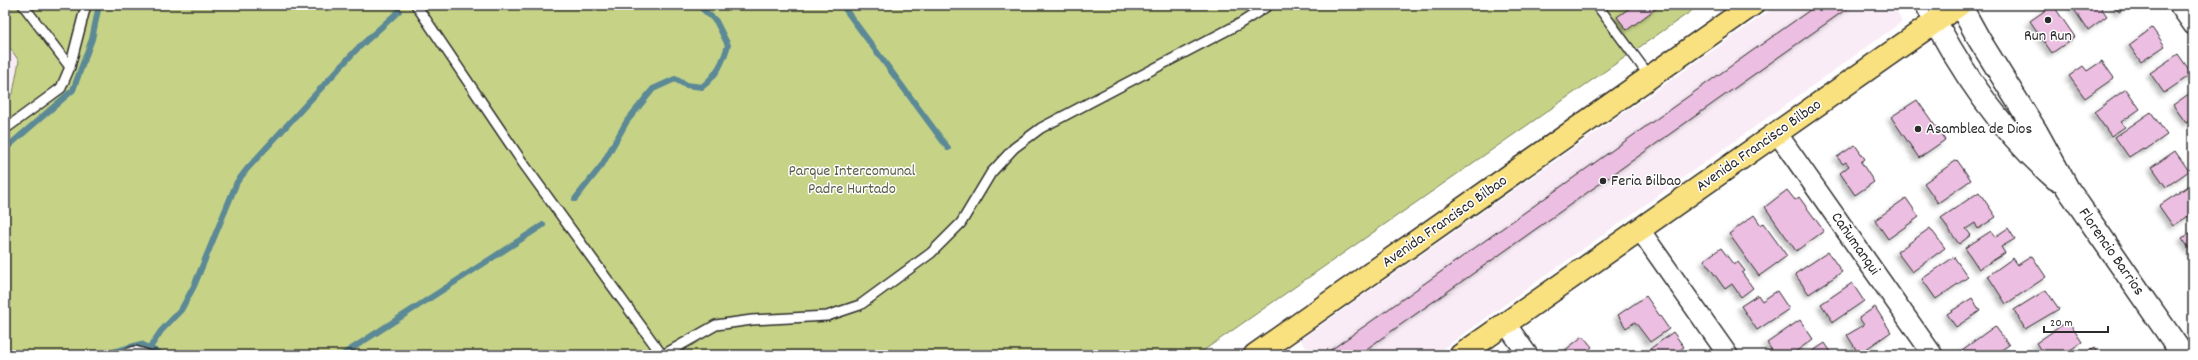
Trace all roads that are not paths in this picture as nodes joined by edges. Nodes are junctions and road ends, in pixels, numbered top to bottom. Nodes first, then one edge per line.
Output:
1 (23, 5) edge
2 (86, 5) edge
3 (416, 5) edge
4 (1269, 5) edge
5 (1597, 5) edge
6 (1752, 5) edge
7 (1960, 5) edge
8 (2179, 5) edge
9 (1931, 13) edge
10 (2193, 26) edge
11 (70, 67) junction
12 (1650, 77) junction
13 (5, 129) edge
14 (1777, 133) junction
15 (2068, 189) junction
16 (1640, 230) junction
17 (1506, 324) junction
18 (123, 355) edge
19 (148, 355) edge
20 (663, 355) edge
21 (1255, 355) edge
22 (1461, 355) edge
23 (1528, 355) edge
24 (1728, 355) edge
25 (1933, 355) edge
26 (2183, 355) edge

1 - 11 lane
2 - 11 lane
3 - 20 lane
4 - 20 lane
5 - 12 lane
6 - 12 main road, Avenida Francisco Bilbao
7 - 9 main road, Avenida Francisco Bilbao
7 - 15 main road, Florencio Barrios
8 - 10 street
9 - 14 main road, Avenida Francisco Bilbao
9 - 15 main road, Florencio Barrios
11 - 13 lane
12 - 21 main road, Avenida Francisco Bilbao
14 - 16 main road, Avenida Francisco Bilbao
14 - 25 street, Cañumanqui
15 - 26 main road, Florencio Barrios
16 - 17 main road, Avenida Francisco Bilbao
16 - 24 street
17 - 22 main road, Avenida Francisco Bilbao
17 - 23 street
18 - 19 lane

